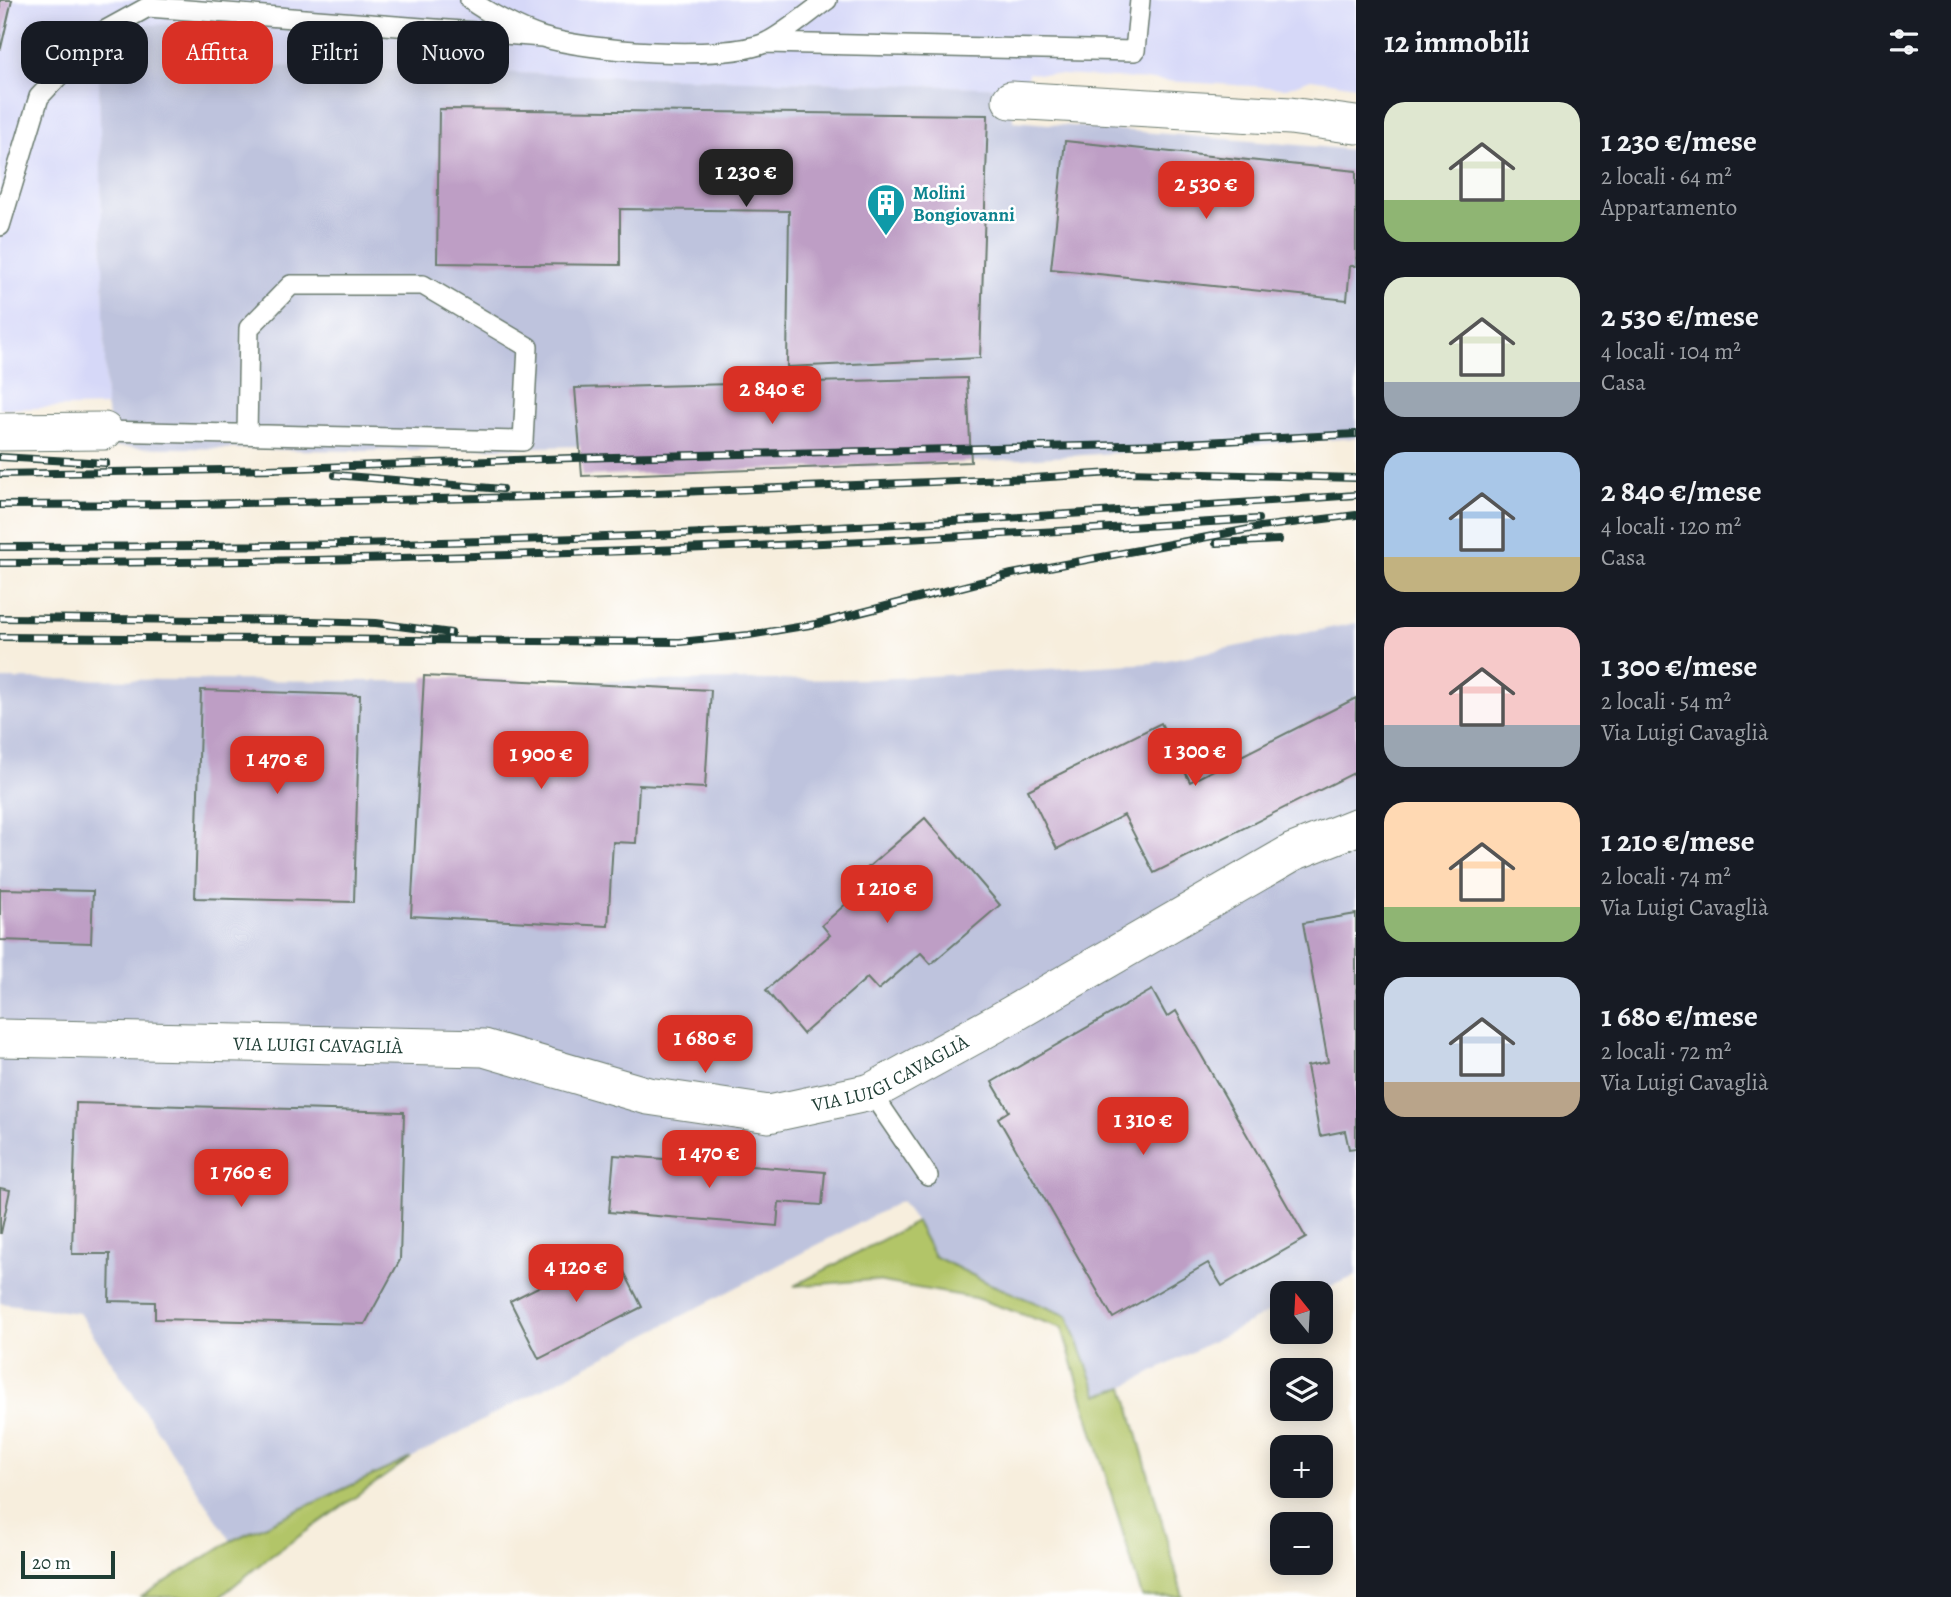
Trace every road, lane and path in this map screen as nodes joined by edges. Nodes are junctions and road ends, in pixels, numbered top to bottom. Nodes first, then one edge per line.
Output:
1 (470, 0) edge
2 (827, 0) edge
3 (1140, 0) edge
4 (542, 37) junction
5 (766, 43) junction
6 (1012, 100) dead end
7 (1356, 125) edge
8 (0, 226) edge
9 (104, 431) joint
10 (0, 432) edge
11 (247, 434) junction
12 (1356, 827) edge
13 (0, 1038) edge
14 (871, 1092) junction
15 (928, 1176) dead end

1 - 4 lane
2 - 5 lane
3 - 5 lane
4 - 5 lane
4 - 8 lane
6 - 7 street
9 - 10 street
9 - 11 lane
11 - 11 lane
12 - 14 street, VIA LUIGI CAVAGLIÀ
13 - 14 street, VIA LUIGI CAVAGLIÀ
14 - 15 lane

